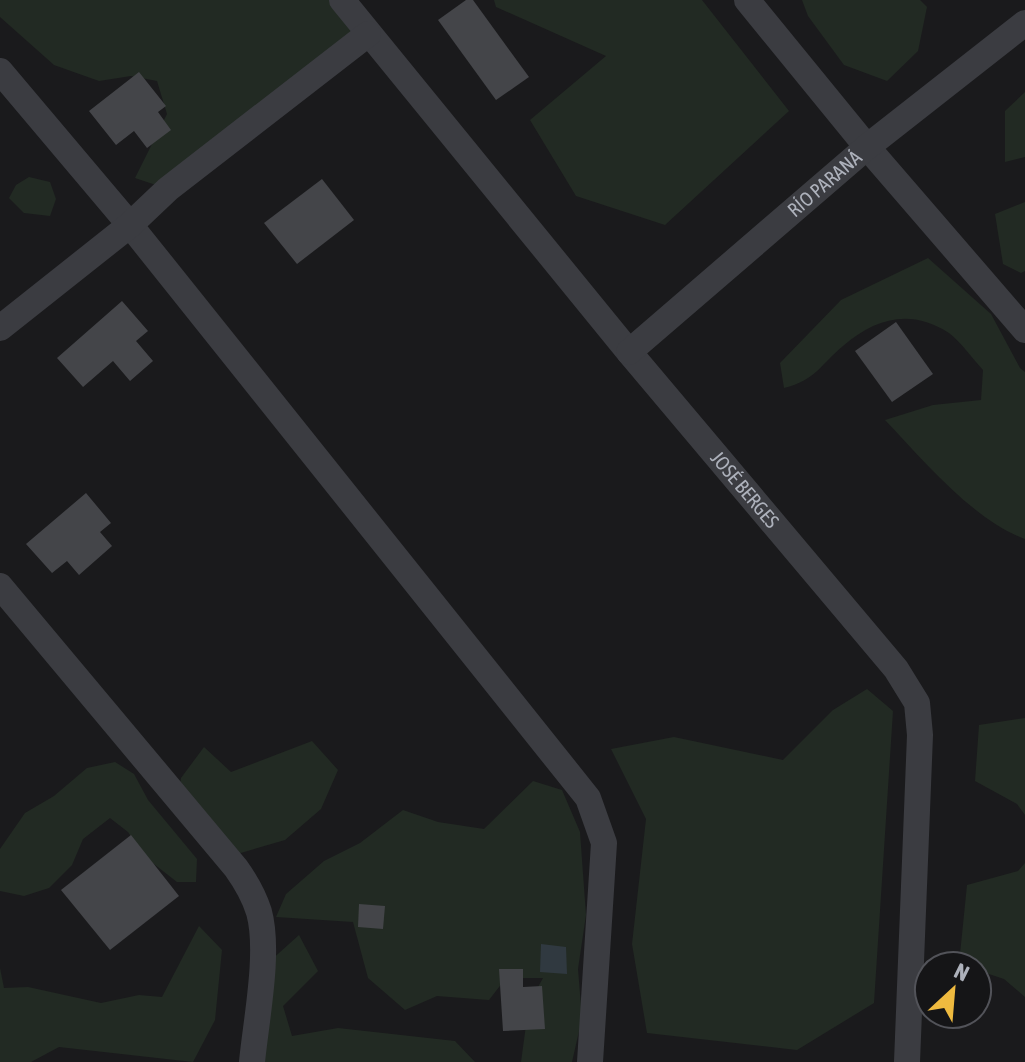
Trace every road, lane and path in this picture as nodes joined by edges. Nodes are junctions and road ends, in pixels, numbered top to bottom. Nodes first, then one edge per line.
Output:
1 (342, 0) edge
2 (747, 0) edge
3 (1025, 23) edge
4 (368, 34) junction
5 (0, 71) edge
6 (867, 147) junction
7 (130, 225) junction
8 (0, 328) edge
9 (1025, 330) edge
10 (629, 352) junction
11 (0, 586) edge
12 (252, 1062) edge
13 (590, 1062) edge
14 (907, 1062) edge

1 - 4 street, JOSÉ BERGES
2 - 6 street
3 - 6 street, RÍO PARANÁ
4 - 7 street
4 - 10 street, JOSÉ BERGES
5 - 7 street
6 - 9 street
6 - 10 street, RÍO PARANÁ
7 - 8 street
7 - 13 street
10 - 14 street, JOSÉ BERGES
11 - 12 street

